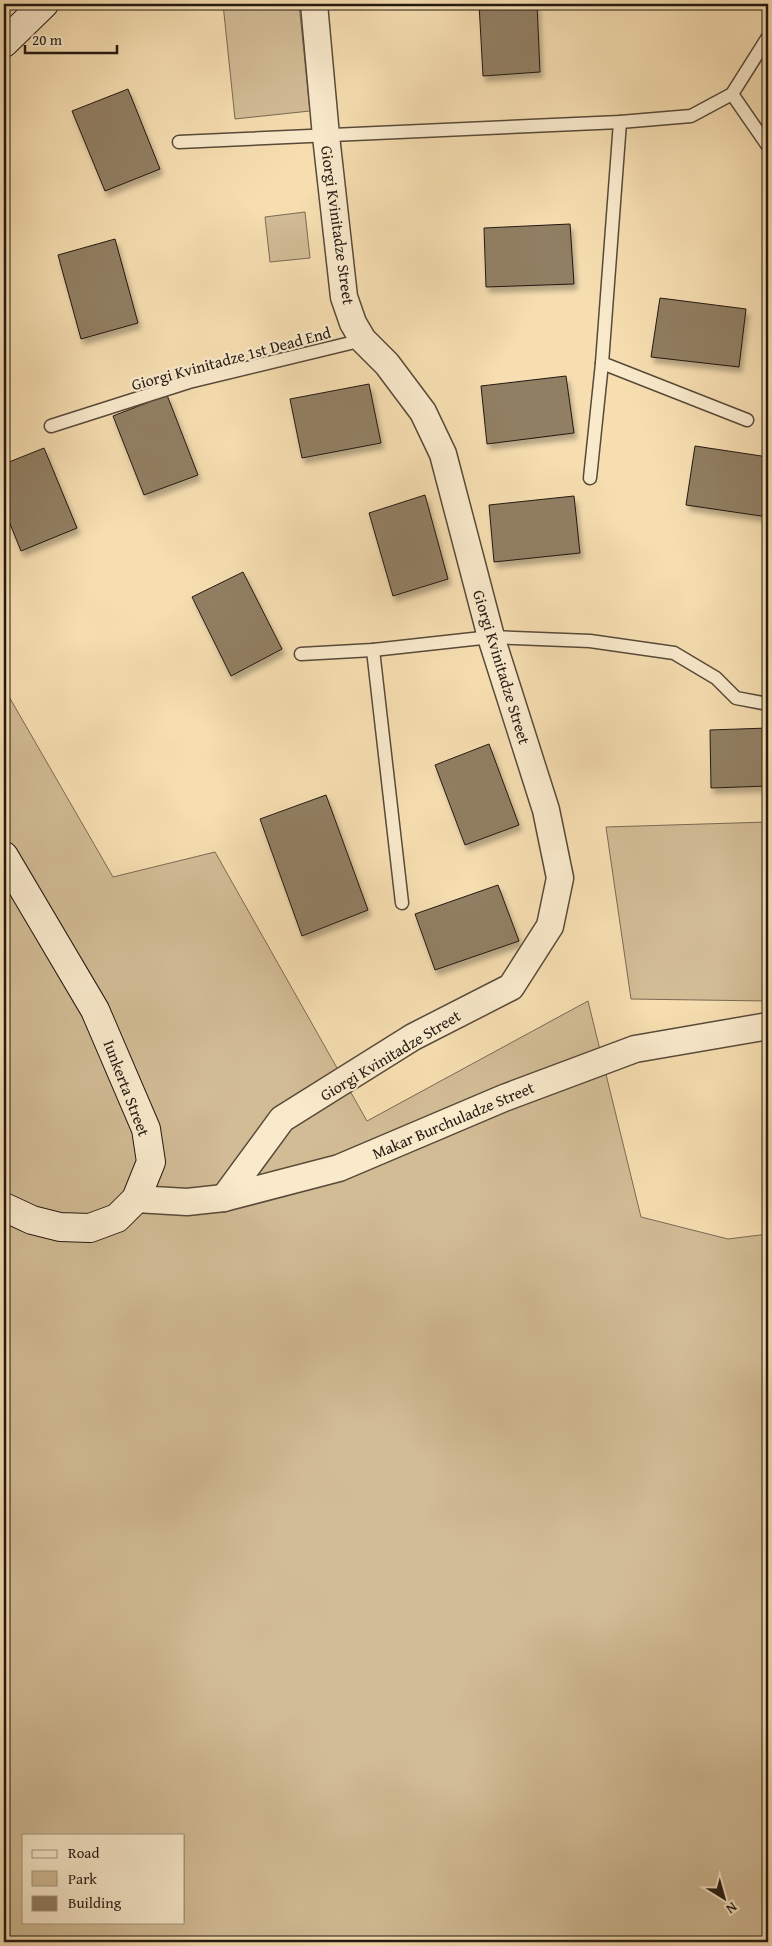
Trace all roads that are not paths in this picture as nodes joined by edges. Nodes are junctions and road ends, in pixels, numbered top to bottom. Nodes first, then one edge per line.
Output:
1 (44, 4) edge
2 (314, 4) edge
3 (768, 37) edge
4 (4, 43) edge
5 (732, 94) junction
6 (620, 122) junction
7 (326, 136) junction
8 (179, 142) dead end
9 (768, 146) edge
10 (363, 340) junction
11 (602, 363) junction
12 (747, 420) dead end
13 (51, 426) dead end
14 (590, 478) dead end
15 (491, 637) junction
16 (373, 650) junction
17 (301, 654) dead end
18 (768, 704) edge
19 (4, 856) edge
20 (402, 903) dead end
21 (768, 1026) edge
22 (224, 1198) junction
23 (136, 1199) junction
24 (4, 1207) edge

1 - 4 main road
2 - 7 street, Giorgi Kvinitadze Street
3 - 5 lane
5 - 6 lane
5 - 9 lane
6 - 7 lane
6 - 11 lane
7 - 8 lane
7 - 10 street, Giorgi Kvinitadze Street
10 - 13 lane, Giorgi Kvinitadze 1st Dead End
10 - 15 street, Giorgi Kvinitadze Street
11 - 12 lane
11 - 14 lane
15 - 16 lane
15 - 18 lane
15 - 22 street, Giorgi Kvinitadze Street
16 - 17 lane
16 - 20 lane
19 - 23 main road, Iunkerta Street
21 - 22 street, Makar Burchuladze Street
22 - 23 street, Makar Burchuladze Street
23 - 24 main road, Iunkerta Street

